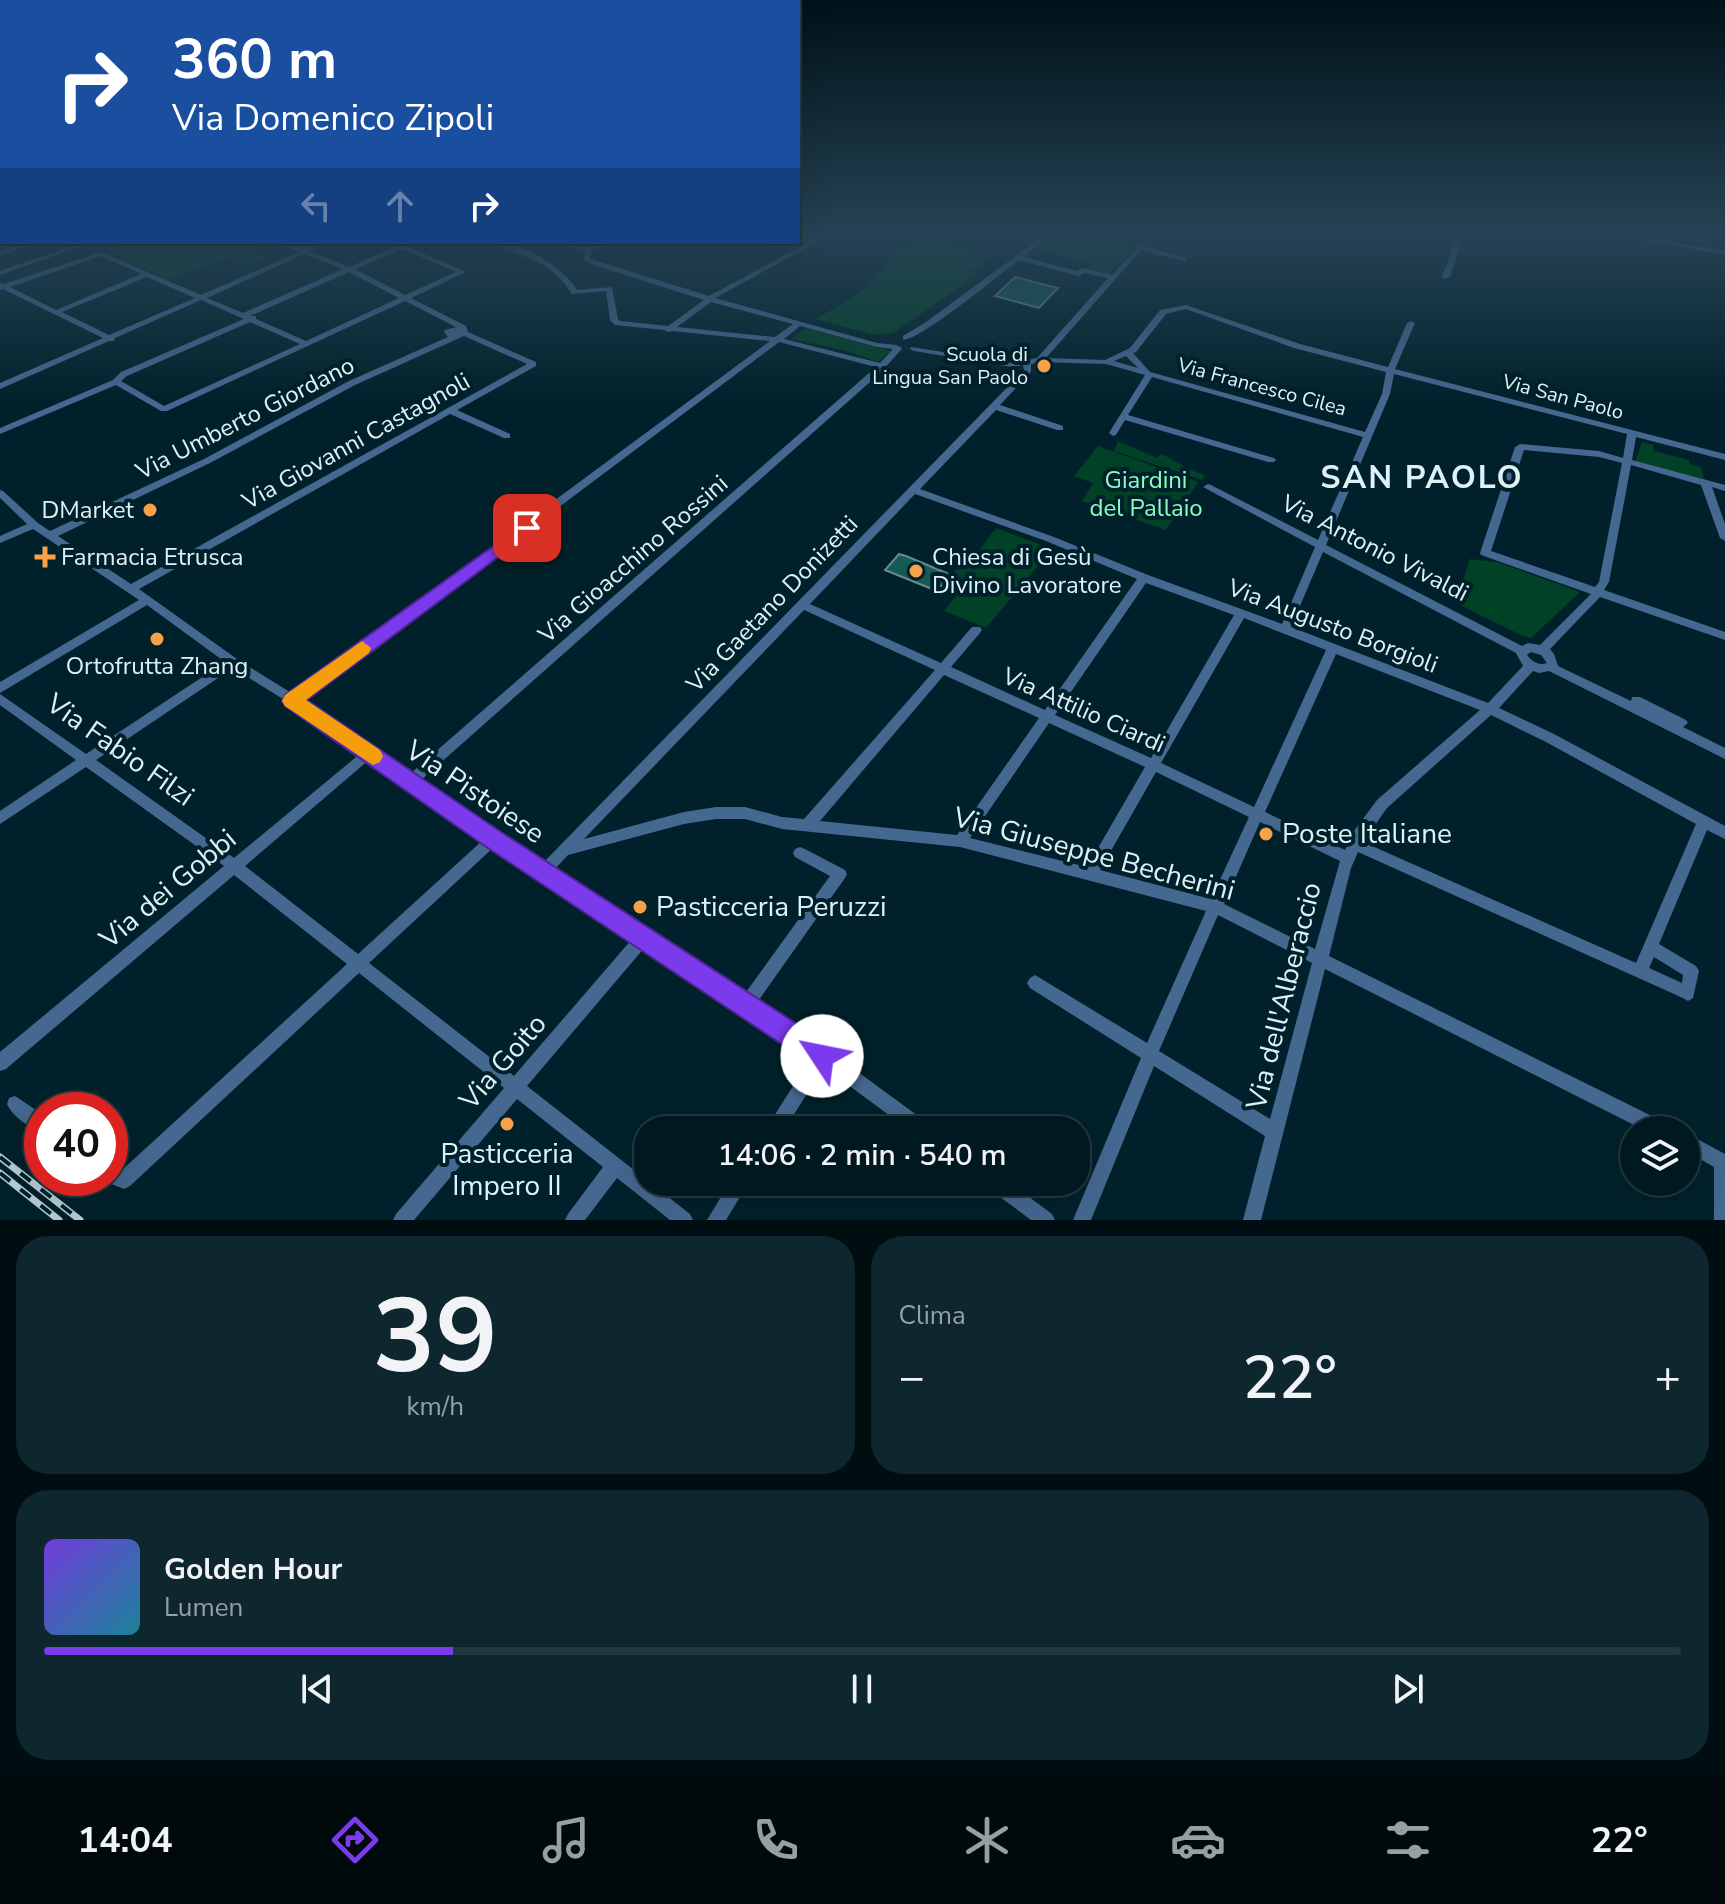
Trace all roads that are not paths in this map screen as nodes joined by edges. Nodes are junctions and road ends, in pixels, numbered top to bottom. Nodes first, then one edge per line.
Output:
1 (9, 290) edge
2 (109, 290) edge
3 (185, 290) edge
4 (218, 290) edge
5 (305, 290) edge
6 (388, 290) edge
7 (421, 290) edge
8 (573, 290) edge
9 (598, 290) edge
10 (609, 290) edge
11 (680, 290) edge
12 (726, 290) edge
13 (973, 290) edge
14 (1101, 290) edge
15 (204, 297) junction
16 (403, 298) junction
17 (709, 299) junction
18 (57, 312) junction
19 (249, 317) junction
20 (1411, 323) dead end
21 (798, 324) junction
22 (929, 324) junction
23 (668, 330) junction
24 (458, 331) junction
25 (906, 338) junction
26 (111, 339) junction
27 (776, 340) junction
28 (305, 343) junction
29 (916, 345) junction
30 (896, 346) junction
31 (1129, 354) junction
32 (1040, 360) junction
33 (1106, 362) junction
34 (1027, 364) junction
35 (882, 366) junction
36 (1391, 369) junction
37 (1149, 375) junction
38 (116, 382) junction
39 (0, 386) edge
40 (994, 406) junction
41 (451, 411) junction
42 (1124, 417) junction
43 (1060, 428) dead end
44 (0, 431) edge
45 (1113, 433) dead end
46 (1632, 434) junction
47 (1366, 435) junction
48 (507, 436) dead end
49 (1725, 457) edge
50 (1271, 460) dead end
51 (1628, 461) junction
52 (1705, 482) junction
53 (1208, 487) dead end
54 (1725, 488) edge
55 (912, 490) junction
56 (0, 493) edge
57 (34, 525) junction
58 (51, 535) junction
59 (1725, 538) edge
60 (0, 540) edge
61 (1321, 543) junction
62 (1144, 578) junction
63 (131, 589) junction
64 (1599, 592) junction
65 (147, 600) junction
66 (801, 604) junction
67 (1241, 613) junction
68 (1285, 629) junction
69 (976, 630) dead end
70 (1725, 636) edge
71 (1333, 648) junction
72 (1542, 650) junction
73 (1521, 651) junction
74 (233, 662) junction
75 (1531, 665) junction
76 (1552, 665) junction
77 (943, 670) junction
78 (0, 688) edge
79 (0, 699) edge
80 (292, 701) junction
81 (1490, 709) junction
82 (1048, 718) junction
83 (1725, 746) edge
84 (369, 753) junction
85 (1725, 754) edge
86 (88, 760) junction
87 (1153, 765) junction
88 (411, 781) junction
89 (1256, 813) junction
90 (0, 818) edge
91 (1703, 822) junction
92 (808, 825) junction
93 (1725, 833) edge
94 (493, 839) junction
95 (960, 841) junction
96 (565, 850) junction
97 (1352, 852) junction
98 (800, 853) dead end
99 (234, 866) junction
100 (543, 872) junction
101 (1090, 875) junction
102 (1214, 906) junction
103 (643, 938) junction
104 (1651, 947) junction
105 (1321, 960) junction
106 (360, 964) junction
107 (1640, 972) junction
108 (1035, 983) dead end
109 (746, 1005) junction
110 (1150, 1052) junction
111 (822, 1056) junction
112 (0, 1063) edge
113 (514, 1089) junction
114 (15, 1104) dead end
115 (24, 1111) edge
116 (783, 1116) edge
117 (904, 1116) edge
118 (1634, 1116) edge
119 (1276, 1133) junction
120 (1700, 1149) edge
121 (1724, 1162) edge
122 (614, 1167) junction
123 (128, 1176) edge
124 (731, 1196) edge
125 (1013, 1196) edge
126 (402, 1220) edge
127 (574, 1220) edge
128 (684, 1220) edge
129 (716, 1220) edge
130 (1046, 1220) edge
131 (1082, 1220) edge
132 (1252, 1220) edge
133 (1723, 1220) edge

1 - 18 street
2 - 18 street
3 - 15 street
4 - 15 street
5 - 19 street
6 - 16 street
7 - 16 street
8 - 9 street
10 - 23 street
11 - 17 street
12 - 17 street
13 - 22 street
14 - 32 street
15 - 19 street
15 - 26 street
16 - 24 street
16 - 28 street
17 - 21 street
17 - 23 street
18 - 26 street
19 - 28 street
19 - 38 street
20 - 36 street
21 - 27 street
21 - 30 street
22 - 25 street
22 - 29 street
23 - 27 street
24 - 41 street, Via Giovanni Castagnoli
24 - 58 street, Via Umberto Giordano
25 - 29 street
25 - 30 street
26 - 39 street
27 - 35 street
27 - 80 street
28 - 38 street
29 - 30 street
29 - 34 street
30 - 35 street
31 - 33 street
31 - 36 street, Via San Paolo
31 - 37 street, Via Francesco Cilea
32 - 33 street
32 - 34 street
33 - 37 street, Via Francesco Cilea
34 - 40 street, Via Gaetano Donizetti
35 - 88 street, Via Gioacchino Rossini
36 - 46 street, Via San Paolo
36 - 47 street
37 - 42 street
37 - 47 street, Via Francesco Cilea
38 - 44 street
40 - 43 street
40 - 55 street, Via Gaetano Donizetti
41 - 48 street
41 - 63 street, Via Giovanni Castagnoli
42 - 45 street
42 - 50 street
46 - 49 street, Via San Paolo
46 - 51 street
47 - 61 street
51 - 52 street
51 - 64 street
51 - 64 street
52 - 54 street
52 - 59 street
53 - 61 street, Via Antonio Vivaldi
55 - 62 street, Via Augusto Borgioli
55 - 66 street, Via Gaetano Donizetti
56 - 57 street, Via Pistoiese
57 - 58 street, Via Pistoiese
57 - 60 street
58 - 63 street, Via Pistoiese
61 - 68 street
61 - 73 street, Via Antonio Vivaldi
62 - 67 street, Via Augusto Borgioli
62 - 82 street
63 - 65 street, Via Pistoiese
64 - 70 street
64 - 72 street
65 - 74 street, Via Pistoiese
65 - 78 street
66 - 77 street, Via Attilio Ciardi
66 - 96 street, Via Gaetano Donizetti
67 - 68 street, Via Augusto Borgioli
67 - 87 street
68 - 71 street, Via Augusto Borgioli
69 - 77 street
71 - 81 street, Via Augusto Borgioli
71 - 89 street
72 - 73 street
72 - 76 street
73 - 75 street
74 - 80 street, Via Pistoiese
74 - 86 street
75 - 76 street
75 - 81 street, Via dell'Alberaccio
76 - 83 street
76 - 85 street
77 - 82 street, Via Attilio Ciardi
77 - 92 street
79 - 86 street, Via Fabio Filzi
80 - 84 street, Via Pistoiese
81 - 91 street, Via Augusto Borgioli
81 - 97 street, Via dell'Alberaccio
82 - 87 street, Via Attilio Ciardi
82 - 95 street
84 - 88 street, Via Pistoiese
84 - 99 street, Via dei Gobbi
86 - 90 street
86 - 99 street, Via Fabio Filzi
87 - 89 street, Via Attilio Ciardi
87 - 101 street
88 - 94 street, Via Pistoiese
89 - 97 street, Via Attilio Ciardi
89 - 102 street
91 - 93 street, Via Augusto Borgioli
91 - 104 street
92 - 95 street, Via Giuseppe Becherini
92 - 96 street, Via Giuseppe Becherini
94 - 100 street, Via Pistoiese
94 - 106 street
95 - 101 street, Via Giuseppe Becherini
96 - 100 street, Via Gaetano Donizetti
97 - 105 street, Via dell'Alberaccio
97 - 107 street, Via Attilio Ciardi
98 - 109 street
99 - 106 street, Via Fabio Filzi
99 - 112 street, Via dei Gobbi
100 - 103 street, Via Pistoiese
101 - 102 street, Via Giuseppe Becherini
102 - 105 street, Via Giuseppe Becherini
102 - 110 street
103 - 109 street, Via Pistoiese
103 - 113 street, Via Goito
104 - 107 street
104 - 107 street, Via Attilio Ciardi
105 - 118 street, Via Giuseppe Becherini
105 - 119 street, Via dell'Alberaccio
106 - 113 street, Via Fabio Filzi
106 - 123 street
108 - 110 street
109 - 111 street, Via Pistoiese
110 - 119 street
110 - 131 street
111 - 116 street
111 - 117 street, Via Pistoiese
113 - 122 street, Via Fabio Filzi
113 - 126 street, Via Goito
114 - 115 street
119 - 132 street, Via dell'Alberaccio
120 - 121 street
121 - 133 street
122 - 127 street
122 - 128 street, Via Fabio Filzi
124 - 129 street
125 - 130 street

